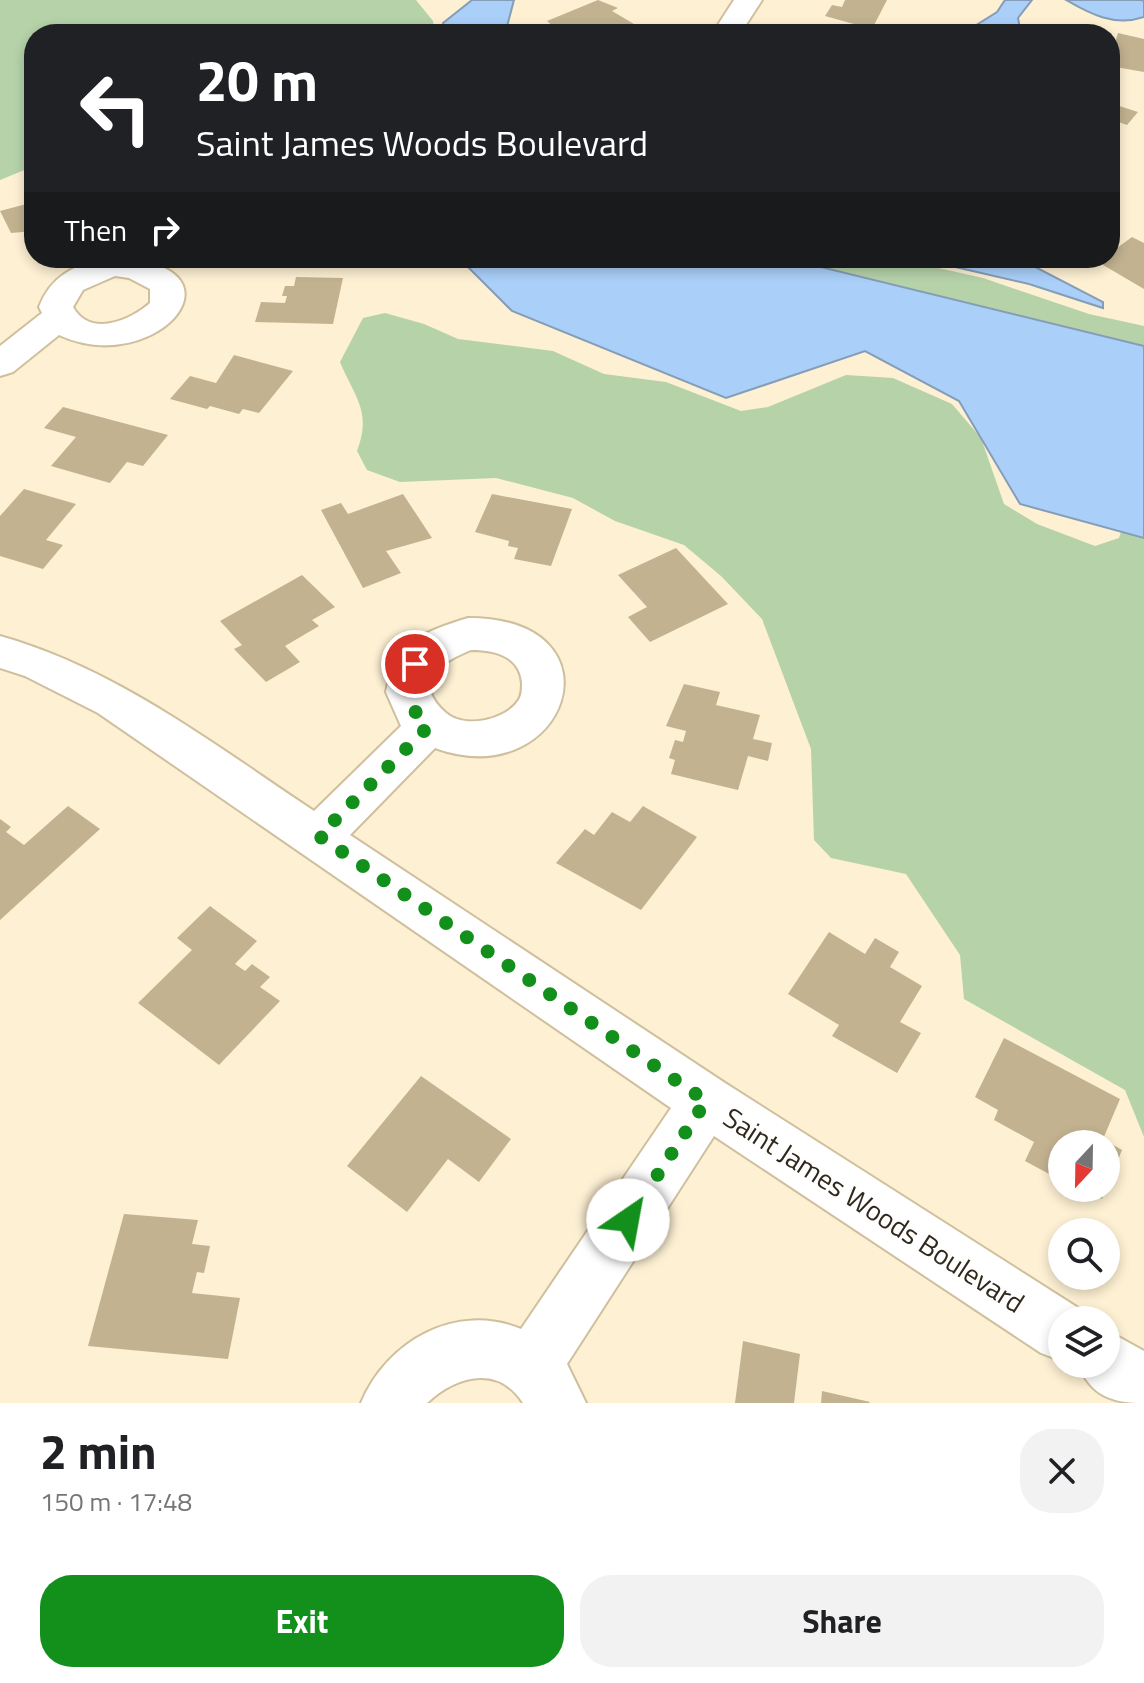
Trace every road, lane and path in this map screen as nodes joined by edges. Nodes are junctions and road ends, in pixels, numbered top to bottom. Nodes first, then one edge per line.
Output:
1 (748, 0) edge
2 (732, 24) edge
3 (59, 317) dead end
4 (0, 364) edge
5 (0, 652) edge
6 (428, 727) dead end
7 (319, 836) junction
8 (706, 1101) junction
9 (1048, 1323) edge
10 (544, 1384) edge
11 (391, 1403) edge

1 - 2 street
3 - 4 street
5 - 7 street, Saint James Woods Boulevard
6 - 7 street
7 - 8 street, Saint James Woods Boulevard
8 - 9 street, Saint James Woods Boulevard
8 - 10 street
10 - 11 street

